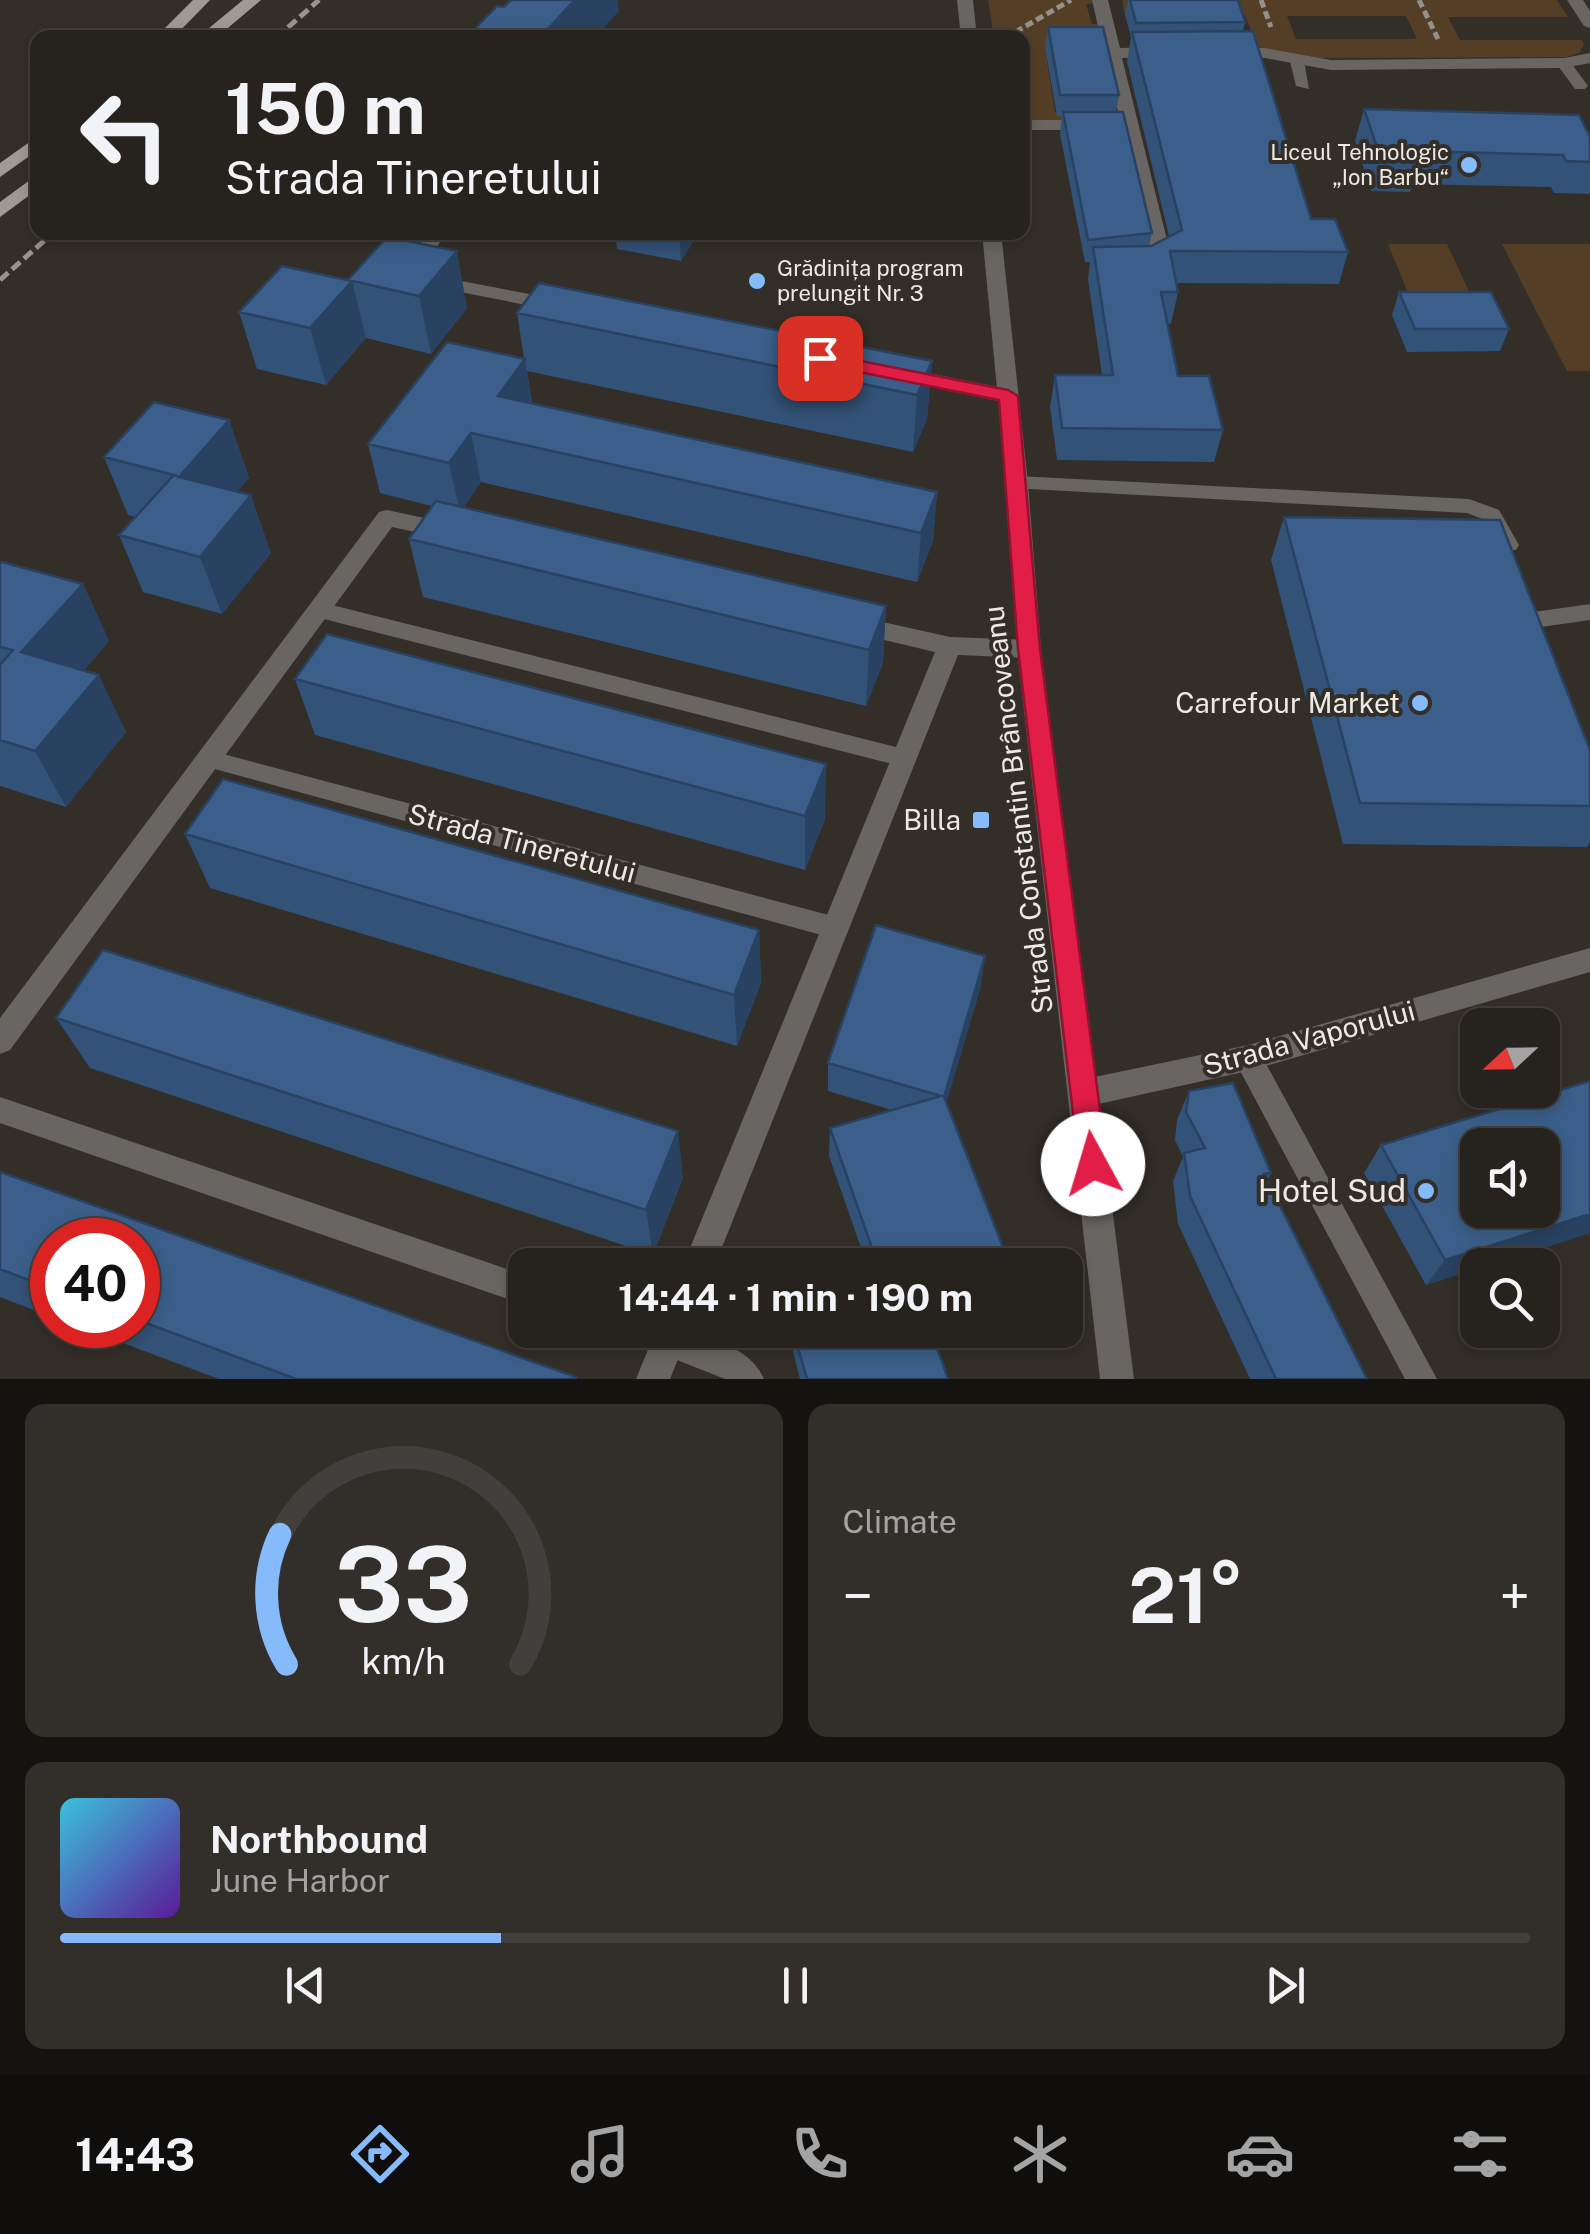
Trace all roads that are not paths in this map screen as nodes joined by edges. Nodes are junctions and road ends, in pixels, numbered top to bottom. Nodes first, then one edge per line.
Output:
1 (202, 0) edge
2 (253, 0) edge
3 (965, 0) edge
4 (1100, 0) edge
5 (1575, 0) edge
6 (1590, 23) edge
7 (171, 30) edge
8 (215, 30) edge
9 (968, 30) edge
10 (1114, 53) junction
11 (1590, 58) edge
12 (1297, 61) junction
13 (1564, 63) junction
14 (1304, 86) dead end
15 (1580, 86) dead end
16 (1030, 124) edge
17 (1130, 125) junction
18 (30, 148) edge
19 (0, 172) edge
20 (30, 187) edge
21 (0, 211) edge
22 (432, 240) edge
23 (992, 240) edge
24 (1126, 269) edge
25 (582, 311) edge
26 (872, 369) edge
27 (1008, 396) junction
28 (1017, 483) junction
29 (484, 540) edge
30 (1517, 572) edge
31 (320, 610) junction
32 (1590, 612) edge
33 (833, 620) edge
34 (1534, 621) edge
35 (950, 646) junction
36 (1029, 649) junction
37 (904, 758) junction
38 (208, 759) junction
39 (836, 928) junction
40 (1590, 960) edge
41 (0, 1040) edge
42 (1248, 1058) junction
43 (1085, 1093) junction
44 (0, 1110) edge
45 (706, 1248) edge
46 (508, 1284) edge
47 (658, 1348) edge
48 (695, 1348) edge
49 (653, 1379) edge
50 (749, 1379) edge
51 (1117, 1379) edge
52 (1422, 1379) edge

1 - 7 main road
2 - 8 main road
3 - 9 street
4 - 10 street
5 - 6 street
10 - 12 street
10 - 17 street
11 - 13 street
12 - 13 street
12 - 14 lane
13 - 15 lane
16 - 17 street
17 - 24 street
18 - 19 main road
20 - 21 main road
22 - 25 street
23 - 27 street, Strada Constantin Brâncoveanu
26 - 27 street
27 - 28 street, Strada Constantin Brâncoveanu
28 - 30 lane
28 - 36 street, Strada Constantin Brâncoveanu
29 - 31 street
31 - 37 lane
31 - 38 street
32 - 34 lane
33 - 35 street
35 - 36 street
35 - 37 street
36 - 43 street, Strada Constantin Brâncoveanu
37 - 39 street
38 - 39 lane, Strada Tineretului
38 - 41 street
39 - 45 street
40 - 42 street, Strada Vaporului
42 - 43 street, Strada Vaporului
42 - 52 lane
43 - 51 street, Strada Constantin Brâncoveanu
44 - 46 lane
47 - 49 street
48 - 50 lane

